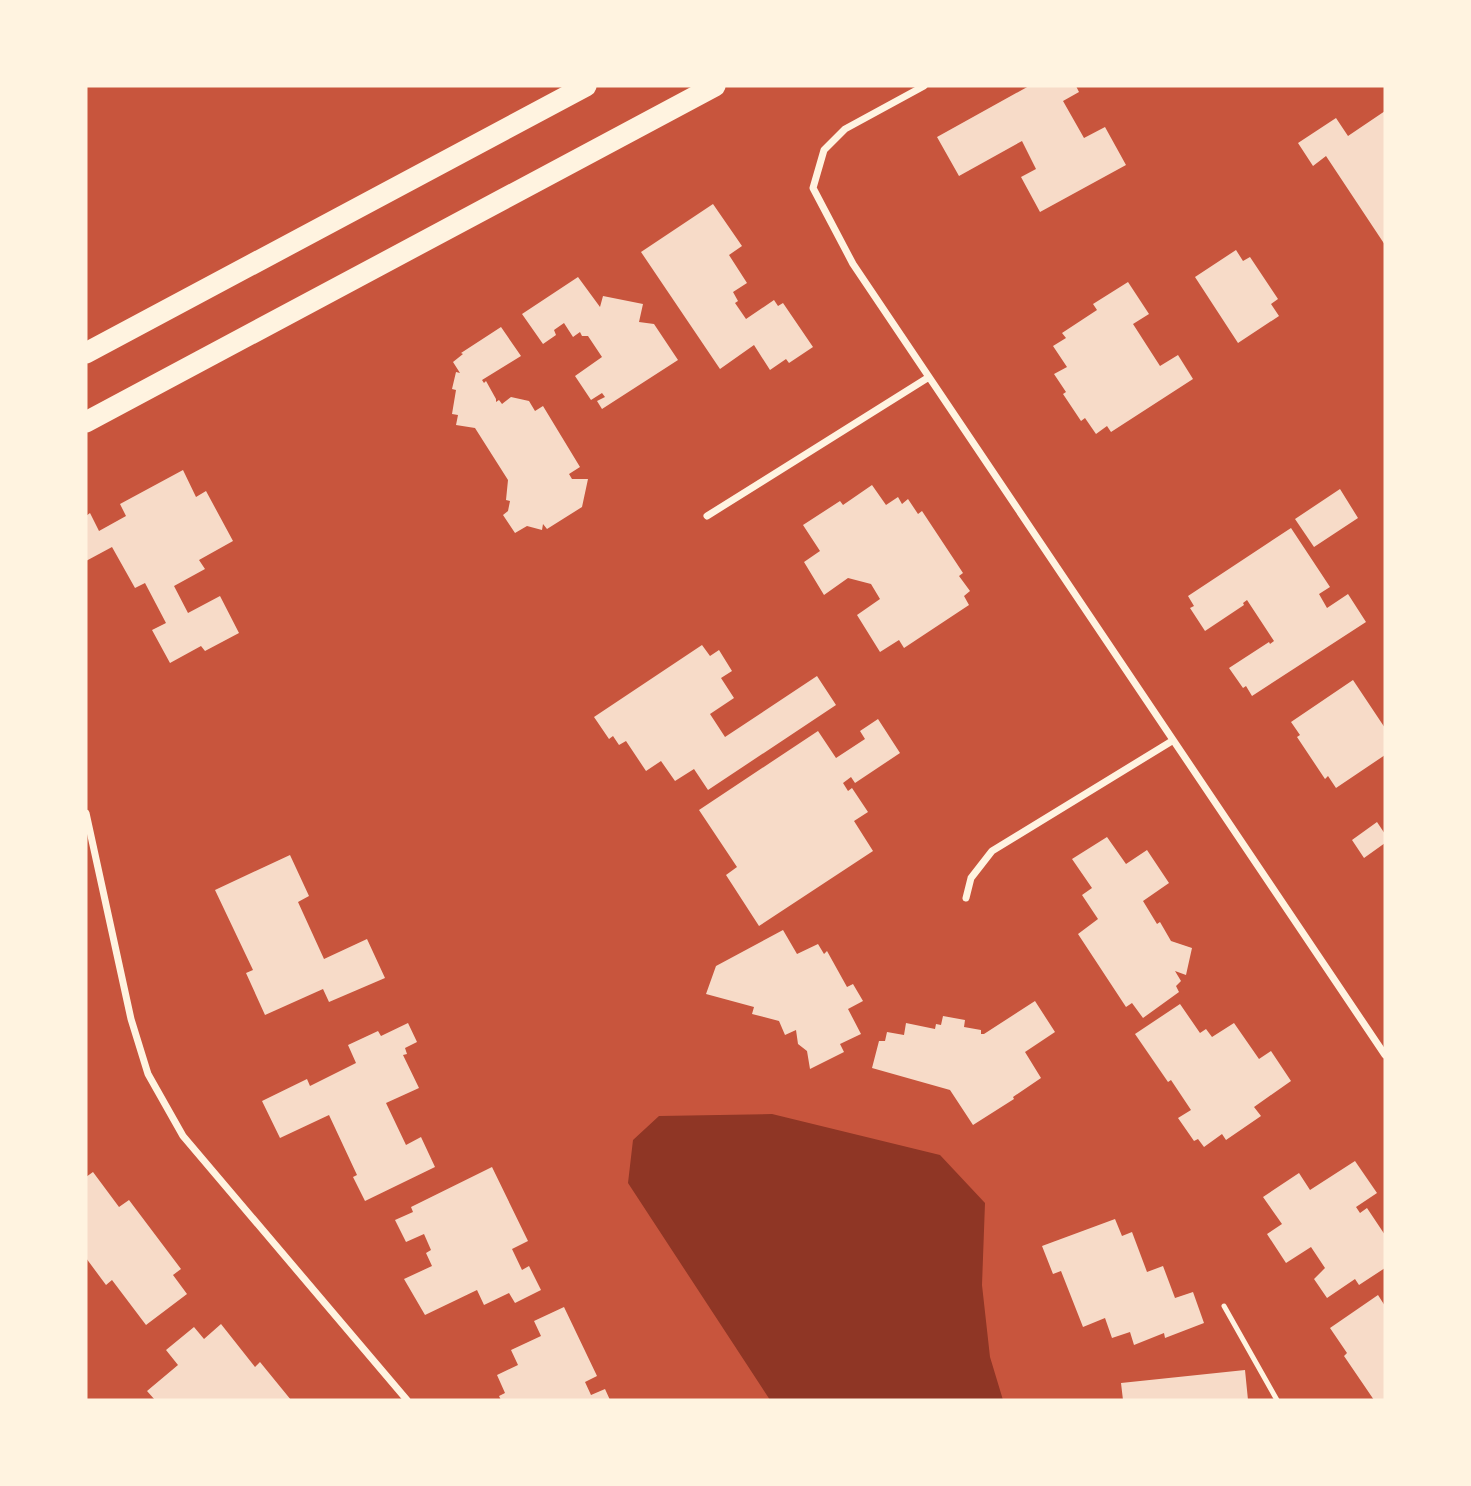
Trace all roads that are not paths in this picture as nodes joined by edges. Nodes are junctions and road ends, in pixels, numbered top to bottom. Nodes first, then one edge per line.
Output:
1 (586, 86) edge
2 (715, 86) edge
3 (924, 86) edge
4 (86, 353) edge
5 (929, 377) junction
6 (86, 422) edge
7 (707, 516) dead end
8 (1172, 741) junction
9 (86, 813) edge
10 (966, 898) dead end
11 (1385, 1055) edge
12 (1224, 1306) dead end
13 (407, 1400) edge
14 (1277, 1400) edge

1 - 4 highway
2 - 6 highway
3 - 5 street
5 - 7 street
5 - 8 street
8 - 10 street
8 - 11 street
9 - 13 street
12 - 14 lane

